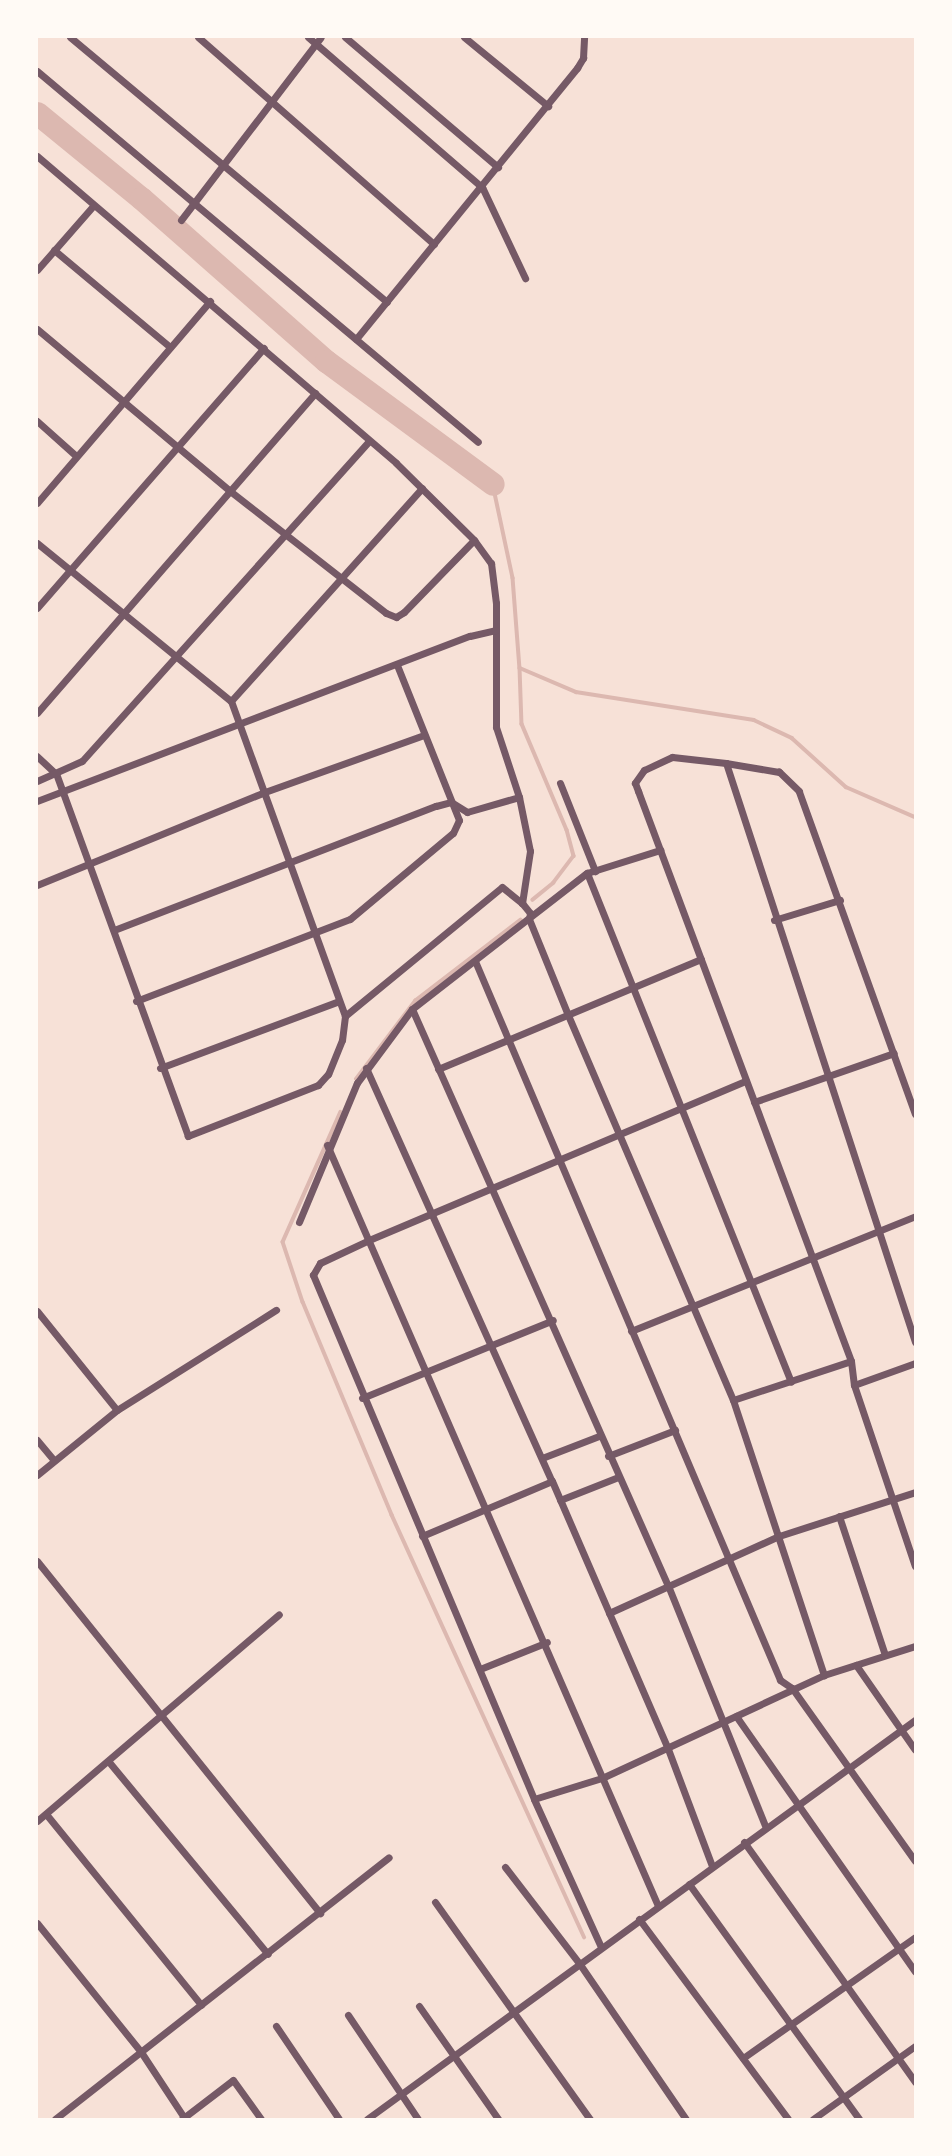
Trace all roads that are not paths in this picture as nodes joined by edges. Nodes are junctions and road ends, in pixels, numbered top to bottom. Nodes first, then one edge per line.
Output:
1 (70, 37) edge
2 (198, 37) edge
3 (308, 37) edge
4 (321, 37) edge
5 (345, 37) edge
6 (464, 37) edge
7 (584, 37) edge
8 (315, 44) junction
9 (37, 71) edge
10 (272, 105) junction
11 (548, 106) junction
12 (38, 159) edge
13 (225, 165) junction
14 (498, 167) junction
15 (482, 187) junction
16 (93, 206) junction
17 (194, 206) junction
18 (181, 220) dead end
19 (434, 244) junction
20 (54, 250) junction
21 (37, 271) edge
22 (525, 278) dead end
23 (210, 301) junction
24 (387, 302) junction
25 (37, 329) edge
26 (356, 339) junction
27 (170, 348) junction
28 (264, 348) junction
29 (315, 393) junction
30 (122, 402) junction
31 (37, 421) edge
32 (368, 442) junction
33 (478, 442) dead end
34 (176, 447) junction
35 (76, 456) junction
36 (422, 488) junction
37 (229, 491) junction
38 (37, 503) edge
39 (287, 533) junction
40 (474, 540) junction
41 (37, 543) edge
42 (69, 569) junction
43 (344, 578) junction
44 (37, 608) edge
45 (122, 613) junction
46 (495, 630) junction
47 (178, 659) junction
48 (397, 665) junction
49 (231, 701) junction
50 (37, 713) edge
51 (240, 727) junction
52 (424, 735) junction
53 (37, 757) edge
54 (726, 763) junction
55 (56, 774) junction
56 (37, 780) edge
57 (561, 783) dead end
58 (61, 792) junction
59 (262, 793) junction
60 (519, 797) junction
61 (37, 801) edge
62 (451, 802) junction
63 (660, 850) junction
64 (290, 864) junction
65 (87, 866) junction
66 (591, 872) junction
67 (37, 885) edge
68 (840, 900) junction
69 (522, 903) junction
70 (528, 919) junction
71 (775, 920) junction
72 (114, 930) junction
73 (315, 933) junction
74 (701, 959) junction
75 (475, 961) junction
76 (633, 987) junction
77 (136, 1002) junction
78 (339, 1002) junction
79 (412, 1009) junction
80 (568, 1015) junction
81 (345, 1016) junction
82 (507, 1040) junction
83 (894, 1053) junction
84 (160, 1068) junction
85 (366, 1068) junction
86 (438, 1069) junction
87 (826, 1076) junction
88 (746, 1081) junction
89 (754, 1102) junction
90 (681, 1108) junction
91 (915, 1114) edge
92 (621, 1132) junction
93 (327, 1145) junction
94 (557, 1160) junction
95 (495, 1186) junction
96 (431, 1214) junction
97 (915, 1216) edge
98 (299, 1222) dead end
99 (875, 1231) junction
100 (369, 1240) junction
101 (813, 1257) junction
102 (751, 1283) junction
103 (694, 1304) junction
104 (276, 1310) dead end
105 (38, 1316) edge
106 (553, 1320) junction
107 (631, 1331) junction
108 (915, 1342) edge
109 (490, 1346) junction
110 (851, 1361) junction
111 (915, 1363) edge
112 (427, 1371) junction
113 (791, 1382) junction
114 (854, 1385) junction
115 (362, 1398) junction
116 (733, 1400) junction
117 (117, 1410) junction
118 (675, 1430) junction
119 (599, 1436) junction
120 (37, 1440) edge
121 (608, 1456) junction
122 (542, 1458) junction
123 (54, 1460) junction
124 (37, 1475) edge
125 (618, 1477) junction
126 (552, 1481) junction
127 (915, 1492) edge
128 (894, 1499) junction
129 (560, 1500) junction
130 (485, 1510) junction
131 (839, 1517) junction
132 (422, 1536) junction
133 (779, 1536) junction
134 (37, 1561) edge
135 (731, 1561) junction
136 (915, 1566) edge
137 (669, 1588) junction
138 (609, 1613) junction
139 (279, 1614) dead end
140 (547, 1642) junction
141 (915, 1646) edge
142 (886, 1655) junction
143 (856, 1665) junction
144 (480, 1669) junction
145 (824, 1675) junction
146 (792, 1689) junction
147 (163, 1715) junction
148 (736, 1716) junction
149 (915, 1720) edge
150 (724, 1723) junction
151 (901, 1730) junction
152 (668, 1749) junction
153 (915, 1750) edge
154 (109, 1762) junction
155 (849, 1766) junction
156 (602, 1778) junction
157 (534, 1799) junction
158 (795, 1804) junction
159 (46, 1814) junction
160 (37, 1821) edge
161 (765, 1826) junction
162 (744, 1842) junction
163 (389, 1857) dead end
164 (915, 1861) edge
165 (712, 1866) junction
166 (505, 1867) dead end
167 (689, 1884) junction
168 (435, 1902) dead end
169 (658, 1906) junction
170 (320, 1913) junction
171 (639, 1919) junction
172 (37, 1923) edge
173 (915, 1937) edge
174 (601, 1947) junction
175 (898, 1948) junction
176 (268, 1954) junction
177 (579, 1963) junction
178 (915, 1972) edge
179 (848, 1986) junction
180 (201, 2006) junction
181 (419, 2006) dead end
182 (514, 2012) junction
183 (348, 2015) dead end
184 (276, 2026) dead end
185 (794, 2026) junction
186 (915, 2046) edge
187 (141, 2052) junction
188 (454, 2057) junction
189 (743, 2058) junction
190 (898, 2059) junction
191 (915, 2082) edge
192 (400, 2094) junction
193 (844, 2100) junction
194 (55, 2119) edge
195 (184, 2119) edge
196 (261, 2119) edge
197 (339, 2119) edge
198 (367, 2119) edge
199 (418, 2119) edge
200 (498, 2119) edge
201 (590, 2119) edge
202 (686, 2119) edge
203 (788, 2119) edge
204 (813, 2119) edge
205 (859, 2119) edge

1 - 13 street
2 - 10 street
3 - 8 street
4 - 8 street
5 - 14 street
6 - 11 street
7 - 11 street
8 - 10 street
8 - 15 street
9 - 17 street
10 - 13 street
10 - 19 street
11 - 14 street
12 - 16 street
13 - 17 street
13 - 24 street
14 - 15 street
15 - 19 street
15 - 22 street
16 - 20 street
16 - 23 street
17 - 18 street
17 - 26 street
19 - 24 street
20 - 21 street
20 - 27 street
23 - 27 street
23 - 28 street
24 - 26 street
25 - 30 street
26 - 33 street
27 - 30 street
28 - 29 street
28 - 34 street
29 - 32 street
29 - 37 street
30 - 34 street
30 - 35 street
31 - 35 street
32 - 36 street
32 - 39 street
34 - 37 street
34 - 42 street
35 - 38 street
36 - 40 street
36 - 43 street
37 - 39 street
37 - 45 street
39 - 43 street
39 - 47 street
40 - 43 street
40 - 46 street
41 - 42 street
42 - 44 street
42 - 45 street
43 - 49 street
45 - 47 street
45 - 50 street
46 - 48 street
46 - 60 street
47 - 49 street
47 - 55 street
48 - 51 street
48 - 52 street
49 - 51 street
51 - 58 street
51 - 59 street
52 - 59 street
52 - 62 street
53 - 55 street
54 - 63 street
54 - 68 street
54 - 71 street
55 - 56 street
55 - 58 street
57 - 66 street
58 - 61 street
58 - 65 street
59 - 64 street
59 - 65 street
60 - 62 street
60 - 69 street
62 - 64 street
62 - 73 street
63 - 66 street
63 - 74 street
64 - 72 street
64 - 73 street
65 - 67 street
65 - 72 street
66 - 70 street
66 - 76 street
68 - 71 street
68 - 83 street
69 - 70 street
69 - 81 street
70 - 75 street
70 - 80 street
71 - 87 street
72 - 77 street
73 - 77 street
73 - 78 street
74 - 76 street
74 - 88 street
75 - 79 street
75 - 82 street
76 - 80 street
76 - 90 street
77 - 84 street
78 - 81 street
78 - 84 street
79 - 85 street
79 - 86 street
80 - 82 street
80 - 92 street
81 - 84 street
82 - 86 street
82 - 94 street
83 - 87 street
83 - 91 street
85 - 93 street
85 - 96 street
86 - 95 street
87 - 89 street
87 - 99 street
88 - 89 street
88 - 90 street
89 - 101 street
90 - 92 street
90 - 102 street
92 - 94 street
92 - 103 street
93 - 98 street
93 - 100 street
94 - 95 street
94 - 107 street
95 - 96 street
95 - 106 street
96 - 100 street
96 - 109 street
97 - 99 street
99 - 101 street
99 - 108 street
100 - 112 street
100 - 115 street
101 - 102 street
101 - 110 street
102 - 103 street
102 - 113 street
103 - 107 street
103 - 116 street
104 - 117 street
105 - 117 street
106 - 109 street
106 - 119 street
107 - 118 street
109 - 112 street
109 - 122 street
110 - 113 street
110 - 114 street
111 - 114 street
112 - 115 street
112 - 130 street
113 - 116 street
114 - 128 street
115 - 132 street
116 - 133 street
117 - 123 street
118 - 121 street
118 - 135 street
119 - 121 street
119 - 122 street
120 - 123 street
121 - 125 street
122 - 126 street
123 - 124 street
125 - 129 street
125 - 137 street
126 - 129 street
126 - 130 street
127 - 128 street
128 - 131 street
128 - 136 street
129 - 138 street
130 - 132 street
130 - 140 street
131 - 133 street
131 - 142 street
132 - 144 street
133 - 135 street
133 - 145 street
134 - 147 street
135 - 137 street
135 - 146 street
137 - 138 street
137 - 150 street
138 - 152 street
139 - 147 street
140 - 144 street
140 - 156 street
141 - 142 street
142 - 143 street
143 - 145 street
143 - 151 street
144 - 157 street
145 - 146 street
146 - 148 street
146 - 155 street
147 - 154 street
147 - 170 street
148 - 150 street
148 - 158 street
149 - 151 street
150 - 152 street
150 - 161 street
151 - 153 street
151 - 155 street
152 - 156 street
152 - 165 street
154 - 159 street
154 - 176 street
155 - 158 street
155 - 164 street
156 - 157 street
156 - 169 street
157 - 174 street
158 - 161 street
158 - 175 street
159 - 160 street
159 - 180 street
161 - 162 street
162 - 165 street
162 - 179 street
163 - 170 street
165 - 167 street
166 - 177 street
167 - 169 street
167 - 185 street
168 - 182 street
169 - 171 street
170 - 176 street
171 - 174 street
171 - 189 street
172 - 187 street
173 - 175 street
174 - 177 street
175 - 178 street
175 - 179 street
176 - 180 street
177 - 182 street
177 - 202 street
179 - 185 street
179 - 190 street
180 - 187 street
181 - 188 street
182 - 188 street
182 - 201 street
183 - 192 street
184 - 197 street
185 - 189 street
185 - 193 street
186 - 190 street
187 - 194 street
187 - 195 street
188 - 192 street
188 - 200 street
189 - 203 street
190 - 191 street
190 - 193 street
192 - 198 street
192 - 199 street
193 - 204 street
193 - 205 street
195 - 196 street

